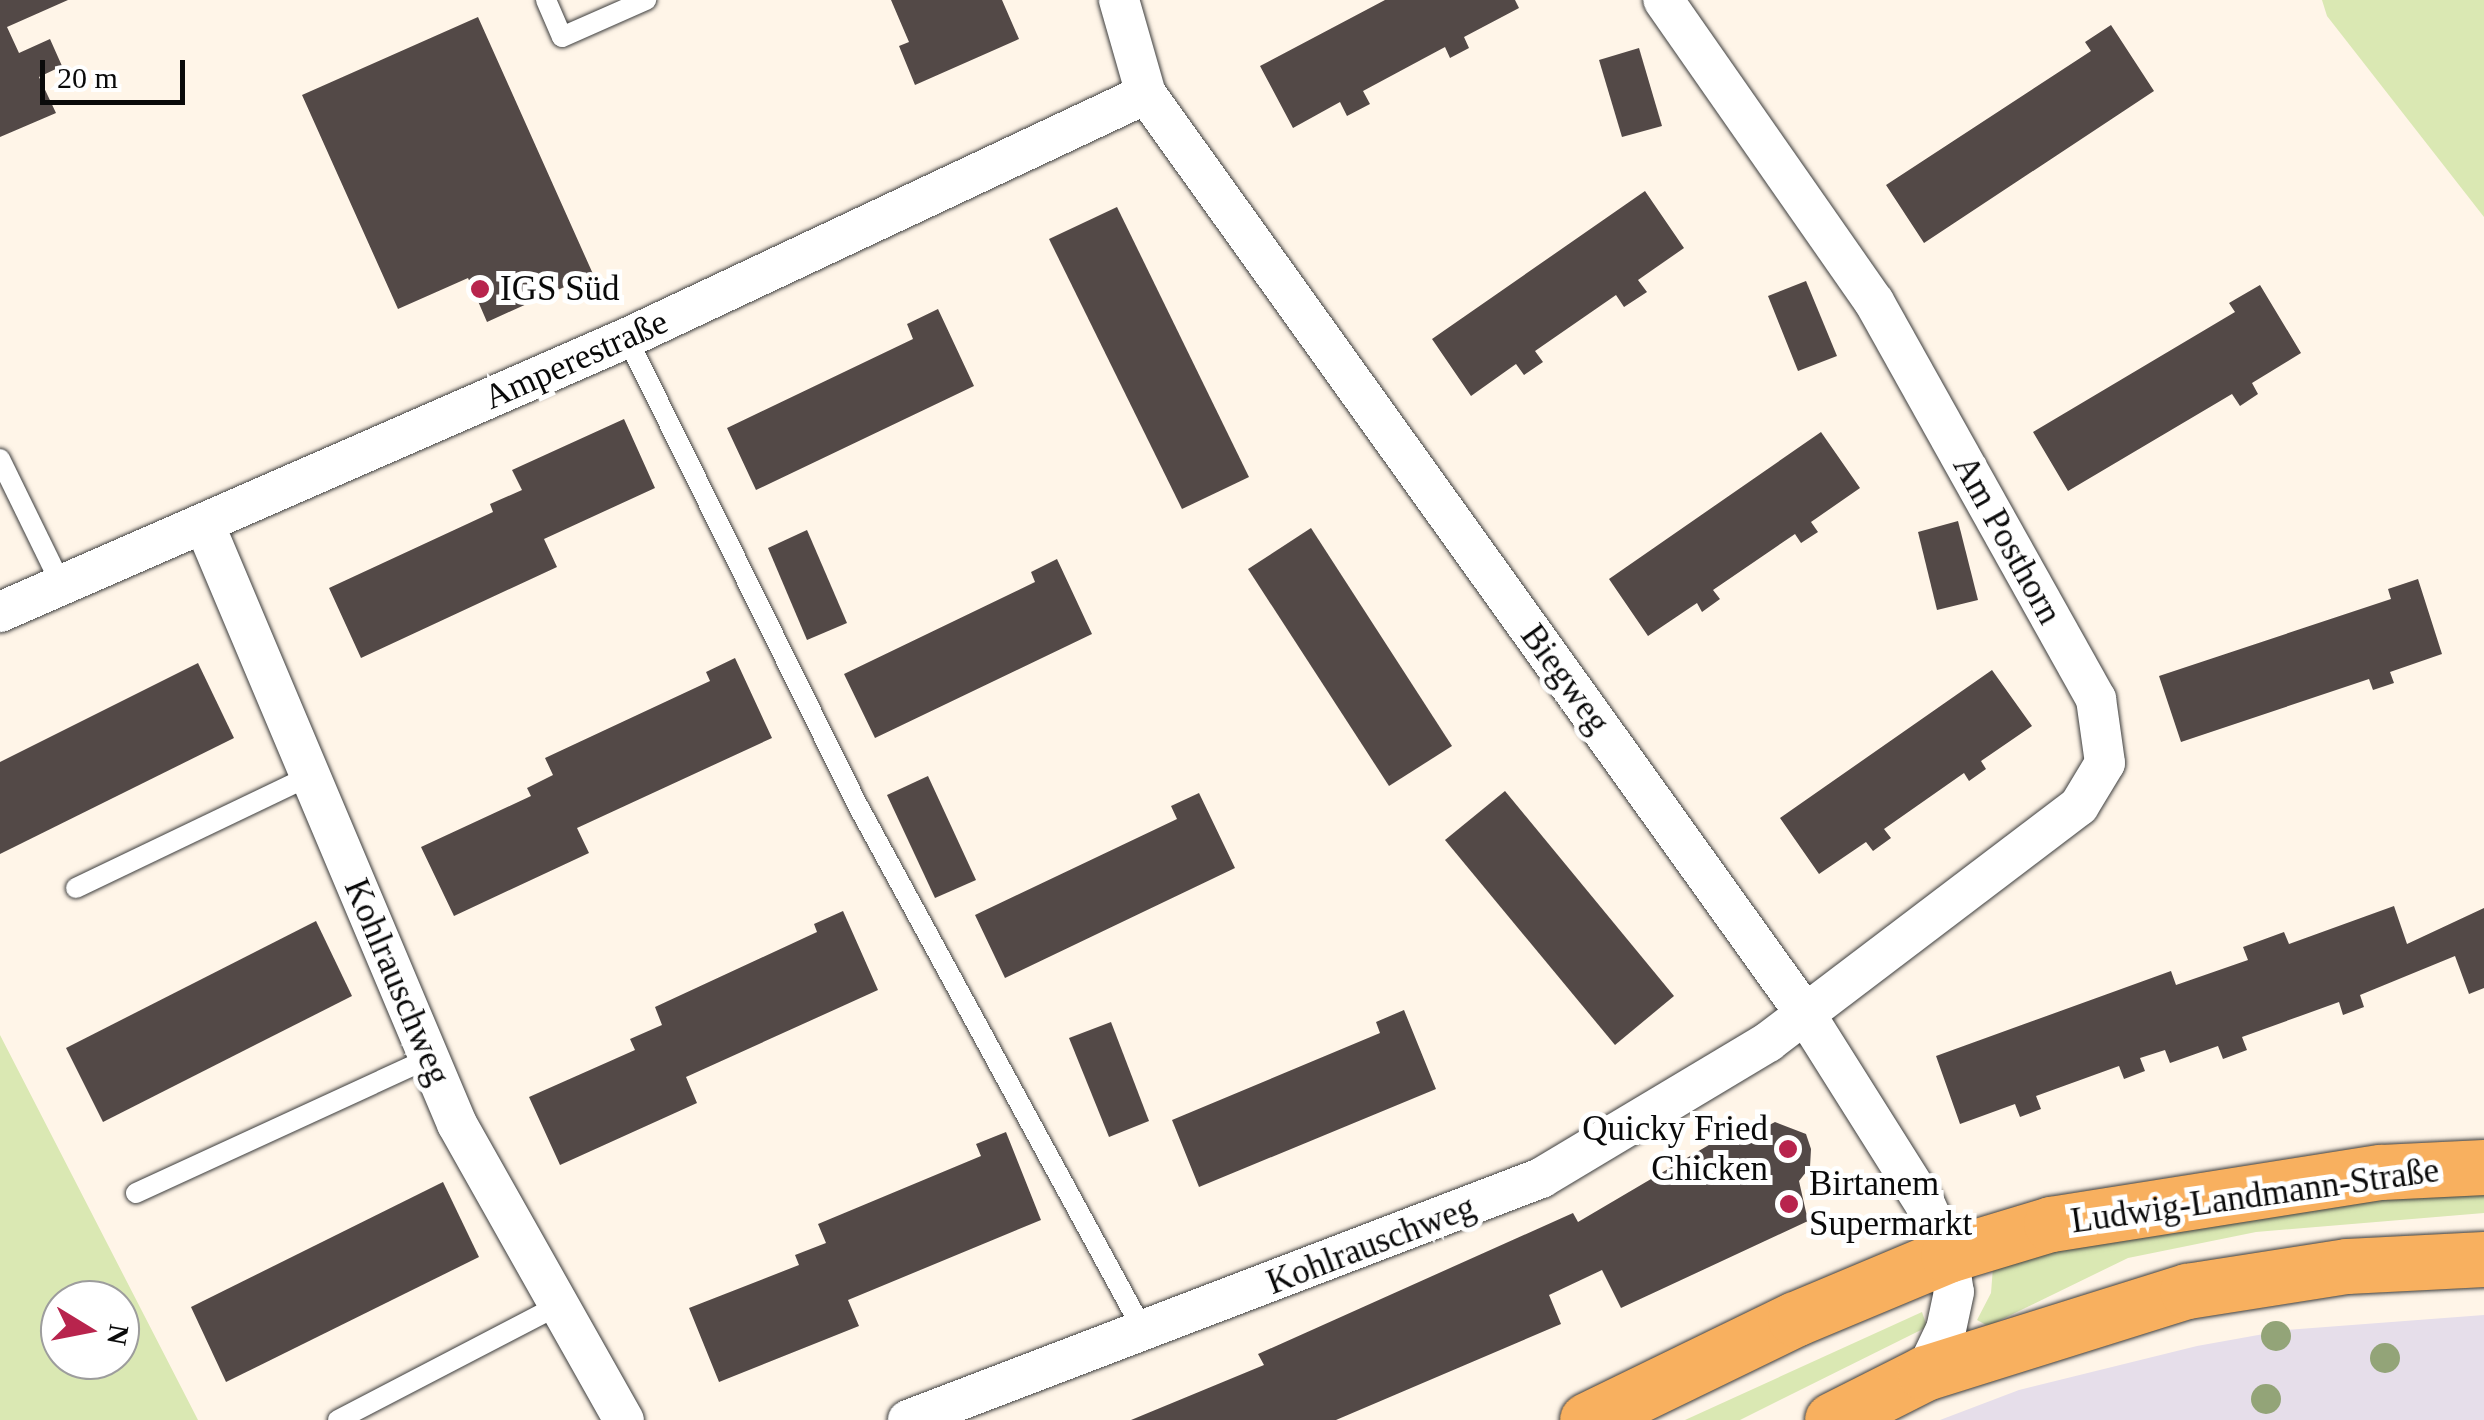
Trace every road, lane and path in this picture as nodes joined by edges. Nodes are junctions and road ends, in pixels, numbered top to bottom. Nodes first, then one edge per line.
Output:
1 (546, 0) edge
2 (646, 0) edge
3 (1119, 0) edge
4 (1663, 0) edge
5 (1146, 94) junction
6 (627, 338) junction
7 (0, 459) edge
8 (206, 526) junction
9 (62, 586) junction
10 (0, 612) edge
11 (310, 776) junction
12 (76, 888) dead end
13 (1804, 1012) junction
14 (429, 1058) junction
15 (2484, 1167) edge
16 (136, 1193) dead end
17 (1948, 1255) junction
18 (2484, 1259) edge
19 (559, 1305) junction
20 (1144, 1332) junction
21 (1926, 1373) junction
22 (338, 1420) edge
23 (624, 1420) edge
24 (908, 1420) edge
25 (1586, 1420) edge
26 (1832, 1420) edge

1 - 2 lane
3 - 5 street, Biegweg
4 - 13 street, Am Posthorn
5 - 6 street, Amperestraße
5 - 13 street, Biegweg
6 - 8 street, Amperestraße
6 - 20 lane
7 - 9 lane
8 - 9 street, Amperestraße
8 - 11 street, Kohlrauschweg
9 - 10 street, Amperestraße
11 - 12 lane
11 - 14 street, Kohlrauschweg
13 - 17 street, Biegweg
13 - 20 street, Kohlrauschweg
14 - 16 lane
14 - 19 street, Kohlrauschweg
15 - 17 main road, Ludwig-Landmann-Straße
17 - 21 street, Biegweg
17 - 25 main road, Ludwig-Landmann-Straße
18 - 21 main road
19 - 22 lane
19 - 23 street, Kohlrauschweg
20 - 24 street, Kohlrauschweg
21 - 26 main road

